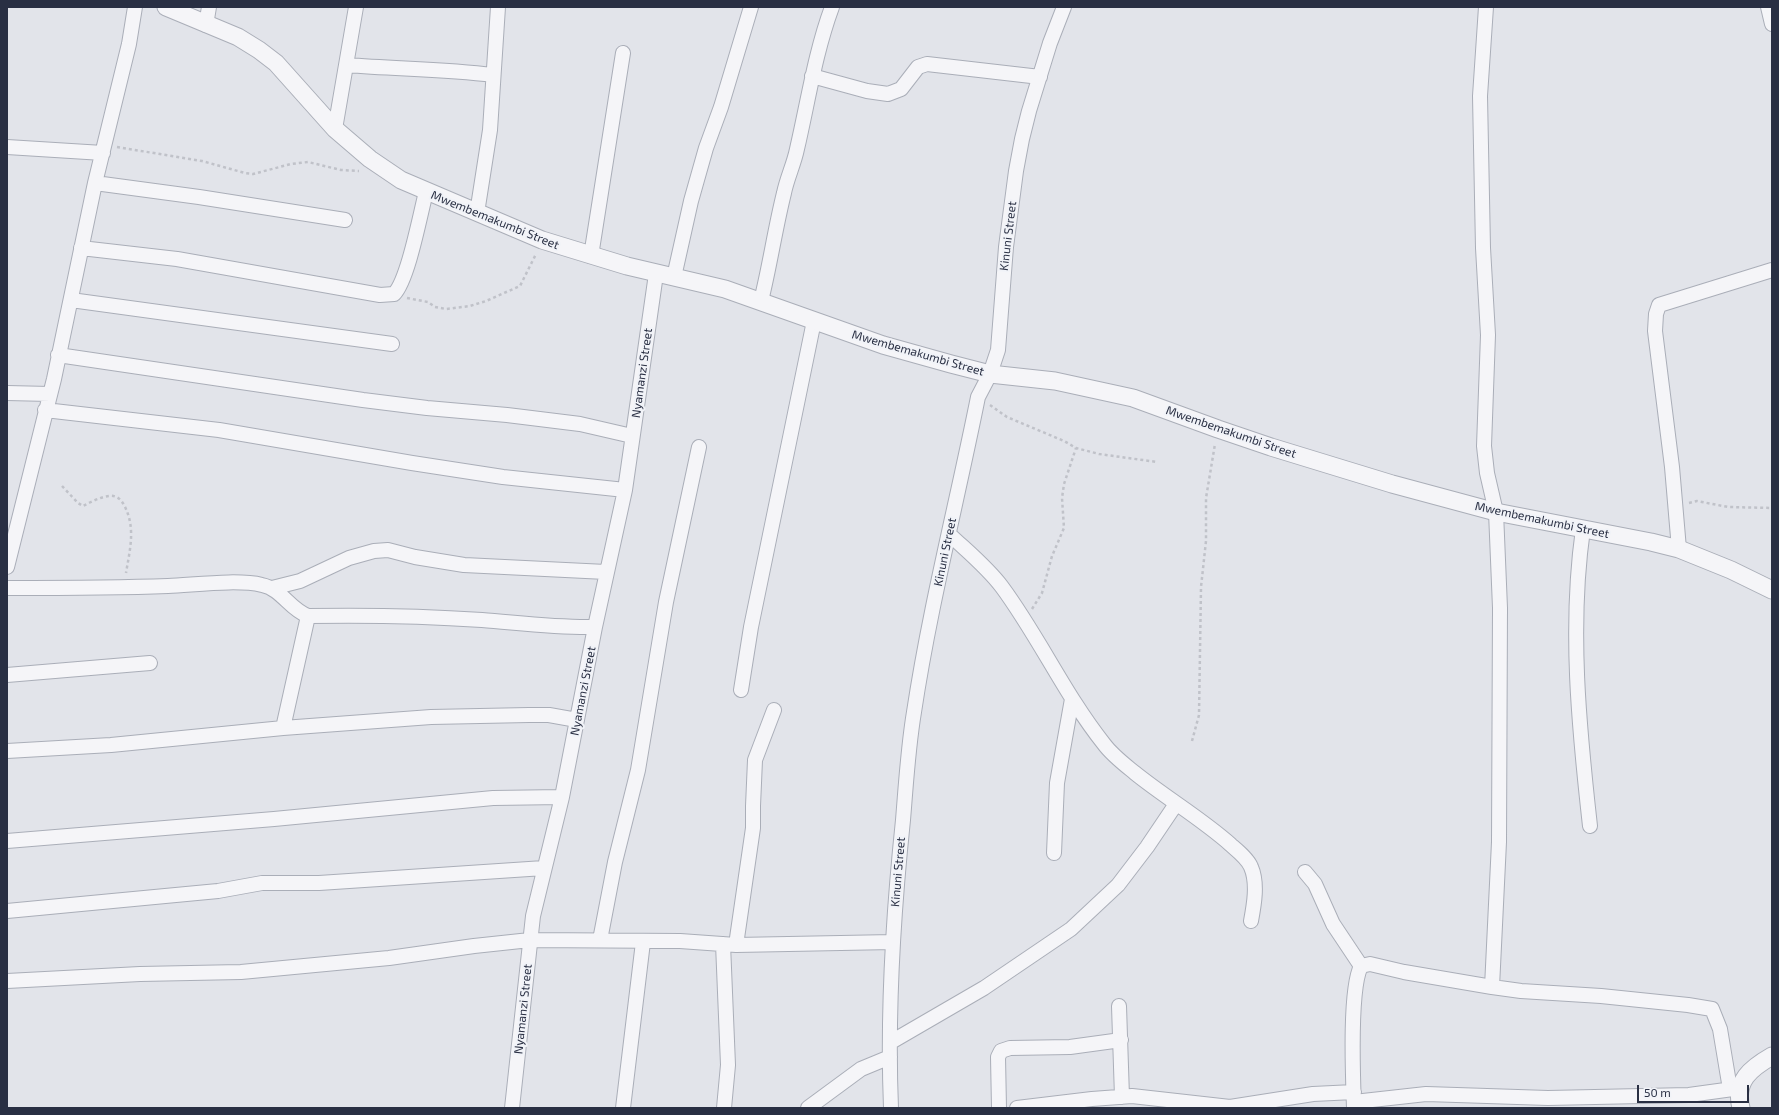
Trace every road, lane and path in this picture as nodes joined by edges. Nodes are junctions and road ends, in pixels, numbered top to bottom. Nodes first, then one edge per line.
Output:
1 (135, 7) edge
2 (166, 7) edge
3 (209, 7) edge
4 (356, 7) edge
5 (498, 7) edge
6 (751, 7) edge
7 (832, 7) edge
8 (1064, 7) edge
9 (1486, 7) edge
10 (1768, 7) edge
11 (1772, 24) edge
12 (206, 25) junction
13 (623, 53) dead end
14 (347, 65) junction
15 (493, 76) junction
16 (812, 76) junction
17 (1040, 77) junction
18 (335, 129) junction
19 (7, 147) edge
20 (104, 148) junction
21 (370, 159) junction
22 (95, 183) junction
23 (426, 192) junction
24 (477, 213) junction
25 (345, 220) dead end
26 (542, 240) junction
27 (82, 248) junction
28 (591, 256) junction
29 (1772, 270) edge
30 (656, 274) junction
31 (674, 277) junction
32 (394, 294) junction
33 (71, 300) junction
34 (761, 301) junction
35 (814, 321) junction
36 (392, 344) dead end
37 (58, 355) junction
38 (990, 374) junction
39 (7, 392) edge
40 (50, 394) junction
41 (978, 397) junction
42 (45, 410) junction
43 (1218, 430) junction
44 (632, 436) junction
45 (699, 447) dead end
46 (1076, 448) junction
47 (1157, 462) dead end
48 (62, 486) dead end
49 (625, 490) junction
50 (1772, 508) edge
51 (1496, 512) junction
52 (1676, 514) junction
53 (1583, 529) junction
54 (949, 534) junction
55 (1679, 549) junction
56 (7, 567) edge
57 (606, 572) junction
58 (7, 588) edge
59 (124, 588) junction
60 (272, 588) junction
61 (1772, 590) edge
62 (308, 616) junction
63 (1024, 621) junction
64 (595, 627) junction
65 (150, 663) dead end
66 (7, 675) edge
67 (741, 690) dead end
68 (1072, 699) junction
69 (774, 710) dead end
70 (577, 720) junction
71 (283, 728) junction
72 (1192, 741) dead end
73 (7, 751) edge
74 (562, 797) junction
75 (1176, 804) junction
76 (1590, 826) dead end
77 (7, 841) edge
78 (1054, 853) dead end
79 (544, 868) junction
80 (1305, 872) dead end
81 (7, 911) edge
82 (1251, 921) dead end
83 (530, 940) junction
84 (600, 940) junction
85 (643, 942) junction
86 (893, 942) junction
87 (730, 945) junction
88 (1361, 966) junction
89 (7, 981) edge
90 (1492, 987) junction
91 (1119, 1006) dead end
92 (1121, 1040) junction
93 (890, 1042) junction
94 (1772, 1056) edge
95 (890, 1057) junction
96 (1735, 1088) junction
97 (1122, 1097) junction
98 (824, 1101) edge
99 (1354, 1101) edge
100 (1060, 1105) edge
101 (512, 1108) edge
102 (624, 1108) edge
103 (724, 1108) edge
104 (808, 1108) edge
105 (891, 1108) edge
106 (999, 1108) edge
107 (1017, 1108) edge
108 (1230, 1108) edge
109 (1741, 1108) edge

1 - 20 street
2 - 12 street, Mwembemakumbi Street
3 - 12 street
4 - 14 street
5 - 15 street
6 - 31 street
7 - 16 street
8 - 17 street, Kinuni Street
9 - 51 street
10 - 11 street
12 - 18 street, Mwembemakumbi Street
13 - 28 street
14 - 15 street
14 - 18 street
15 - 24 street
16 - 17 street
16 - 34 street
17 - 38 street, Kinuni Street
18 - 21 street, Mwembemakumbi Street
19 - 20 street
20 - 21 path
20 - 22 street
21 - 23 street, Mwembemakumbi Street
22 - 25 street
22 - 27 street
23 - 24 street, Mwembemakumbi Street
23 - 32 street
24 - 26 street, Mwembemakumbi Street
26 - 28 street, Mwembemakumbi Street
26 - 32 path
27 - 32 street
27 - 33 street
28 - 30 street, Mwembemakumbi Street
29 - 52 street
30 - 31 street, Mwembemakumbi Street
30 - 44 street, Nyamanzi Street
31 - 34 street, Mwembemakumbi Street
33 - 36 street
33 - 37 street
34 - 35 street, Mwembemakumbi Street
35 - 38 street, Mwembemakumbi Street
35 - 67 street
37 - 40 street
37 - 44 street
38 - 41 street, Kinuni Street
38 - 43 street, Mwembemakumbi Street
39 - 40 street
40 - 42 street
41 - 46 path
41 - 54 street, Kinuni Street
42 - 49 street
42 - 56 street
43 - 51 street, Mwembemakumbi Street
43 - 72 path
44 - 49 street, Nyamanzi Street
45 - 84 street
46 - 47 path
46 - 63 path
48 - 59 path
49 - 57 street, Nyamanzi Street
50 - 52 path
51 - 53 street, Mwembemakumbi Street
51 - 90 street
52 - 55 street
53 - 55 street, Mwembemakumbi Street
53 - 76 street
54 - 63 street
54 - 86 street, Kinuni Street
55 - 61 street, Mwembemakumbi Street
57 - 60 street
57 - 64 street, Nyamanzi Street
58 - 59 street
59 - 60 street
60 - 62 street
62 - 64 street
62 - 71 street
63 - 68 street
64 - 70 street, Nyamanzi Street
65 - 66 street
68 - 75 street
68 - 78 street
69 - 87 street
70 - 71 street
70 - 74 street, Nyamanzi Street
71 - 73 street
74 - 77 street
74 - 79 street, Nyamanzi Street
75 - 82 street
75 - 93 street
79 - 81 street
79 - 83 street, Nyamanzi Street
80 - 88 street
83 - 84 street
83 - 89 street
83 - 101 street, Nyamanzi Street
84 - 85 street
85 - 87 street
85 - 102 street
86 - 87 street
86 - 93 street, Kinuni Street
87 - 103 street
88 - 90 street
88 - 99 street
90 - 96 street
91 - 92 street
92 - 97 street
92 - 106 street
93 - 95 street, Kinuni Street
94 - 96 street
95 - 98 street
95 - 105 street, Kinuni Street
96 - 99 street
96 - 109 street
97 - 100 street
97 - 108 street
98 - 104 street
99 - 108 street
100 - 107 street

